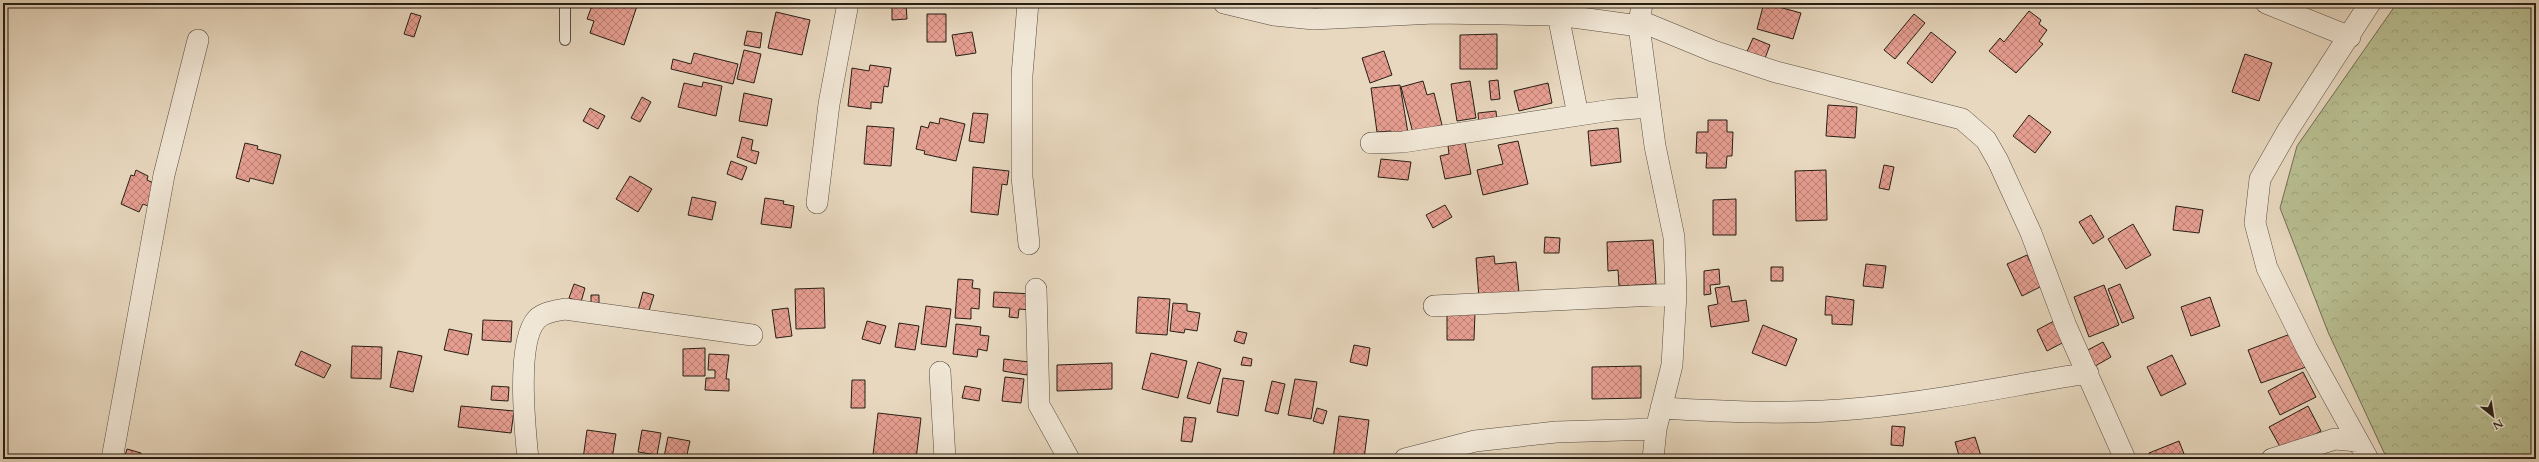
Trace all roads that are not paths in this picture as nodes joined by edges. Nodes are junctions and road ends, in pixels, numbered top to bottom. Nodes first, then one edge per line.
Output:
1 (565, 3) edge
2 (848, 3) edge
3 (1028, 3) edge
4 (1224, 3) edge
5 (2266, 3) edge
6 (2370, 3) edge
7 (1558, 16) junction
8 (1640, 17) edge
9 (2350, 37) junction
10 (198, 40) dead end
11 (565, 40) dead end
12 (1650, 107) junction
13 (1578, 115) junction
14 (1371, 143) dead end
15 (817, 203) dead end
16 (1029, 244) dead end
17 (1036, 290) dead end
18 (1676, 294) junction
19 (1434, 306) dead end
20 (752, 334) dead end
21 (940, 372) dead end
22 (2088, 373) junction
23 (1661, 408) junction
24 (1656, 429) junction
25 (2363, 450) edge
26 (112, 459) edge
27 (528, 459) edge
28 (945, 459) edge
29 (1069, 459) edge
30 (1405, 459) edge
31 (1653, 459) edge
32 (2125, 459) edge
33 (2272, 459) edge

1 - 11 lane
2 - 15 street
3 - 16 street
4 - 7 street
5 - 9 street
6 - 9 street
7 - 8 street
7 - 13 street
8 - 12 street
8 - 22 street
9 - 25 street
10 - 26 street
12 - 13 street
12 - 18 street
13 - 14 street
17 - 29 street
18 - 19 street
18 - 23 street
20 - 27 street
21 - 28 street
22 - 23 street
22 - 32 street
23 - 24 street
24 - 30 street
24 - 31 street
25 - 33 street

